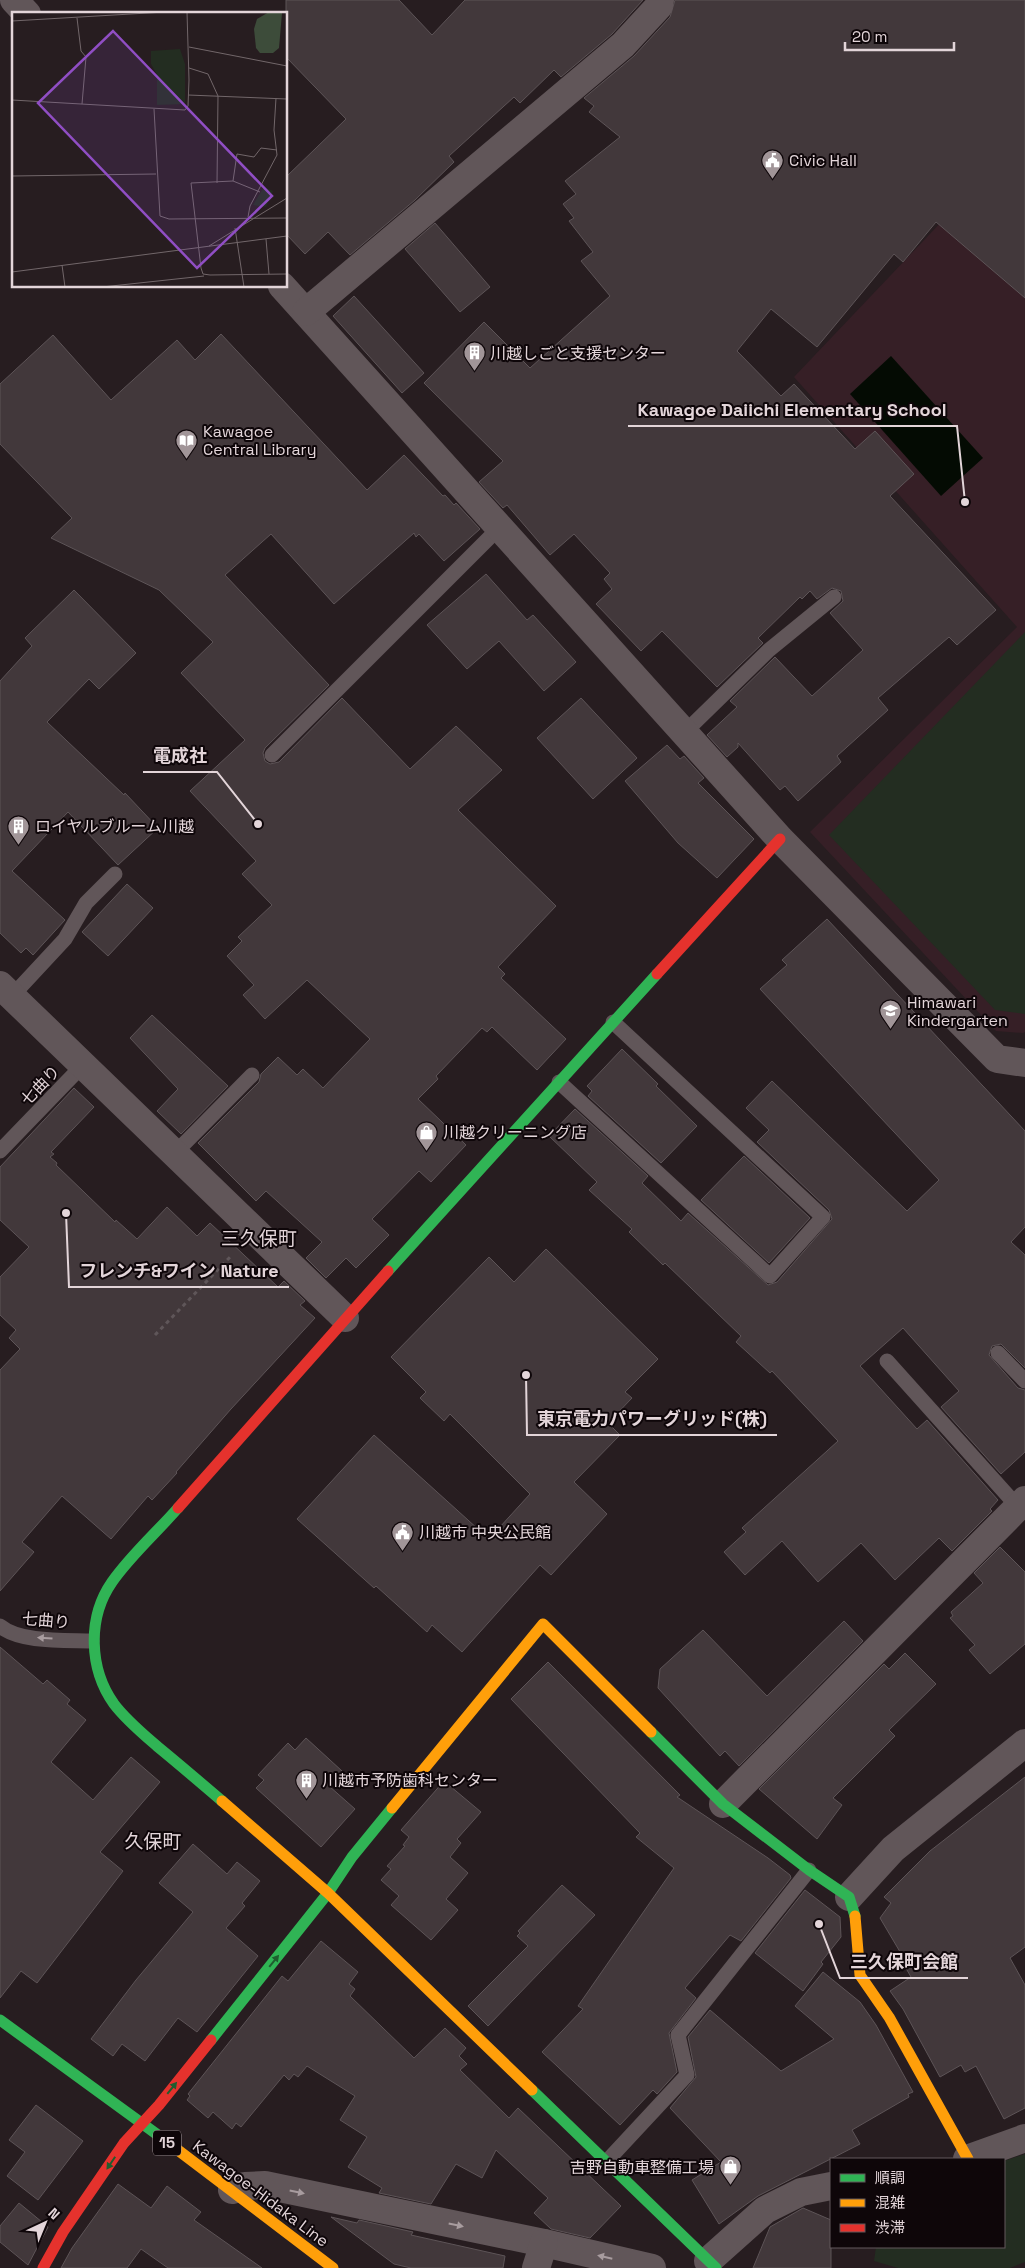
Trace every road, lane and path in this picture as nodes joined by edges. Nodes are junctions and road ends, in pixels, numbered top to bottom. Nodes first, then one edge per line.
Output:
1 (14, 0) edge
2 (660, 0) edge
3 (25, 12) edge
4 (284, 288) edge
5 (306, 312) junction
6 (500, 527) junction
7 (834, 597) dead end
8 (685, 732) junction
9 (272, 755) dead end
10 (780, 839) junction
11 (115, 874) dead end
12 (6, 990) edge
13 (613, 1022) junction
14 (1025, 1063) edge
15 (84, 1064) junction
16 (252, 1075) dead end
17 (559, 1082) junction
18 (0, 1151) edge
19 (175, 1153) junction
20 (255, 1231) junction
21 (345, 1318) junction
22 (155, 1335) dead end
23 (998, 1352) dead end
24 (887, 1361) dead end
25 (1025, 1381) edge
26 (1021, 1503) edge
27 (0, 1626) edge
28 (92, 1641) junction
29 (1025, 1743) edge
30 (723, 1804) junction
31 (808, 1870) junction
32 (328, 1893) junction
33 (849, 1897) junction
34 (0, 2020) edge
35 (140, 2124) junction
36 (1025, 2138) edge
37 (967, 2158) edge
38 (971, 2158) edge
39 (607, 2161) junction
40 (830, 2186) edge
41 (232, 2190) junction
42 (540, 2256) edge
43 (712, 2264) edge
44 (43, 2268) edge
45 (333, 2268) edge
46 (652, 2268) edge

1 - 3 street
2 - 5 street
4 - 5 street
5 - 6 street
6 - 8 street
6 - 9 lane
7 - 8 lane
8 - 10 street
10 - 13 street
10 - 14 street
11 - 12 lane
12 - 15 street
13 - 17 street
13 - 17 lane
15 - 18 lane, 七曲り
15 - 19 street
16 - 19 lane
17 - 21 street
19 - 20 street
20 - 21 street
20 - 22 path
21 - 28 street
23 - 25 lane
24 - 26 lane
26 - 30 street
28 -> 27 lane, 七曲り
28 - 32 street
29 - 33 street
30 - 31 street
30 - 32 street
31 - 33 street
31 - 39 lane
35 -> 32 street
32 - 39 street
33 - 37 street
34 - 35 street, Kawagoe-Hidaka Line / 15
35 - 41 street, Kawagoe-Hidaka Line / 15
35 -> 44 street
36 - 38 street
39 - 43 street
40 - 43 street
41 -> 42 street
41 - 45 street, Kawagoe-Hidaka Line / 15
46 -> 42 street

